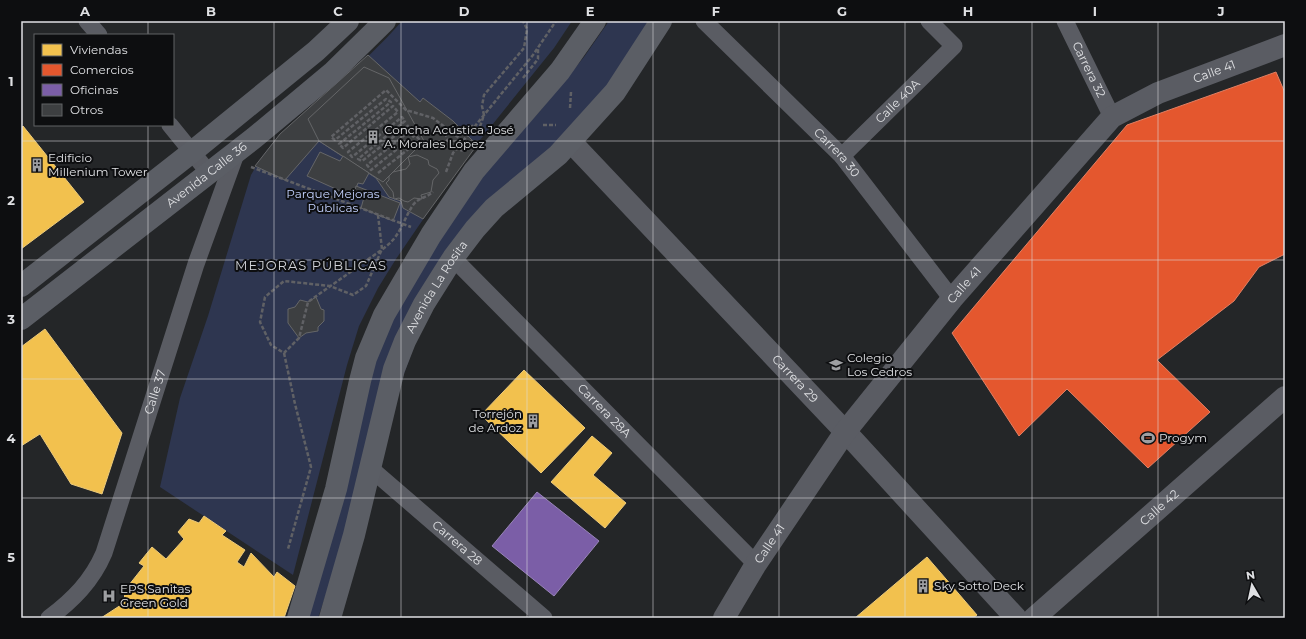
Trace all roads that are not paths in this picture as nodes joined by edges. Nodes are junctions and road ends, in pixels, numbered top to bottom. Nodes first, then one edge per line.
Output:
1 (88, 21) edge
2 (348, 21) edge
3 (385, 21) edge
4 (595, 21) edge
5 (660, 21) edge
6 (704, 21) edge
7 (929, 21) edge
8 (1065, 21) edge
9 (98, 34) edge
10 (1285, 45) edge
11 (1112, 117) junction
12 (171, 126) edge
13 (566, 133) junction
14 (192, 152) junction
15 (842, 156) junction
16 (243, 158) junction
17 (209, 173) junction
18 (453, 258) junction
19 (21, 286) edge
20 (952, 299) junction
21 (21, 319) edge
22 (1285, 397) edge
23 (845, 432) junction
24 (370, 468) junction
25 (756, 564) junction
26 (49, 618) edge
27 (298, 618) edge
28 (330, 618) edge
29 (544, 618) edge
30 (724, 618) edge
31 (1016, 618) edge
32 (1034, 618) edge

1 - 9 street
2 - 14 main road
3 - 16 main road, Avenida Calle 36
4 - 27 main road
5 - 13 main road, Avenida La Rosita
6 - 15 street, Carrera 30
7 - 15 street, Calle 40A
8 - 11 street, Carrera 32
10 - 11 street, Calle 41
11 - 20 street, Calle 41
12 - 14 street
13 - 18 main road, Avenida La Rosita
13 - 23 street, Carrera 29
14 - 17 street
14 - 19 main road
15 - 20 street, Carrera 30
16 - 17 main road, Avenida Calle 36
16 - 26 street, Calle 37
17 - 21 main road, Avenida Calle 36
18 - 24 main road, Avenida La Rosita
18 - 25 street, Carrera 28A
20 - 23 street, Calle 41
22 - 32 street, Calle 42
23 - 25 street, Calle 41
23 - 31 street, Carrera 29
24 - 28 main road, Avenida La Rosita
24 - 29 street, Carrera 28
25 - 30 street, Calle 41

